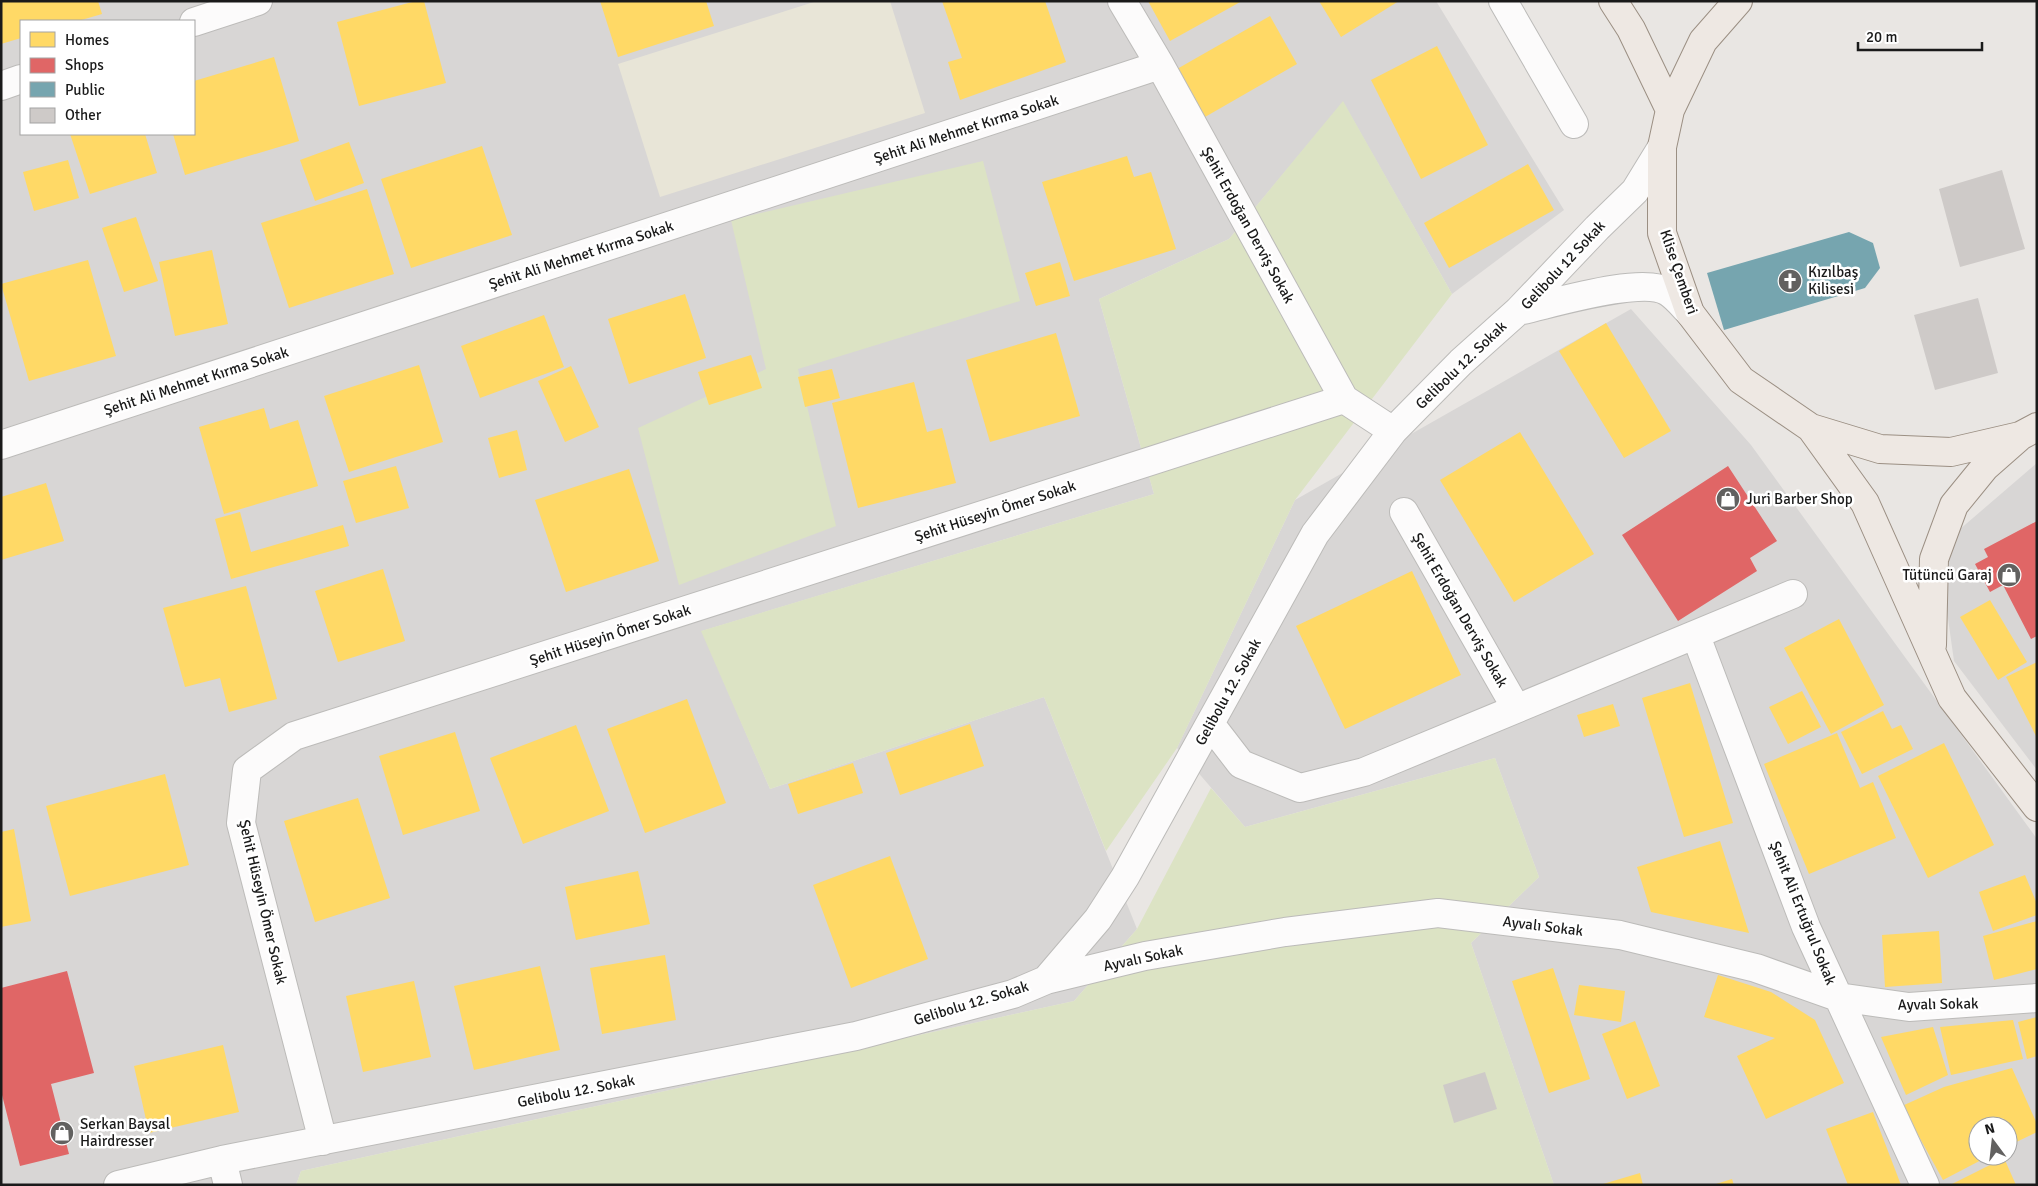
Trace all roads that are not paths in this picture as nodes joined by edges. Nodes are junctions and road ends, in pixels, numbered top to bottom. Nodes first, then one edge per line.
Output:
1 (258, 1) edge
2 (1122, 1) edge
3 (1503, 1) edge
4 (1613, 1) edge
5 (1738, 1) edge
6 (195, 22) edge
7 (1160, 65) junction
8 (20, 79) edge
9 (1, 86) edge
10 (1670, 110) junction
11 (1574, 124) dead end
12 (1662, 147) junction
13 (1518, 311) junction
14 (1690, 313) junction
15 (1344, 399) junction
16 (1812, 428) junction
17 (1393, 431) junction
18 (2029, 431) edge
19 (1, 445) edge
20 (1404, 512) dead end
21 (1793, 594) dead end
22 (1696, 636) junction
23 (1932, 654) junction
24 (1516, 708) junction
25 (1211, 725) junction
26 (2037, 807) edge
27 (1046, 980) junction
28 (1838, 997) junction
29 (2037, 998) edge
30 (323, 1141) junction
31 (225, 1172) edge
32 (118, 1185) edge
33 (1925, 1185) edge

1 - 6 street
2 - 7 street, Şehit Erdoğan Derviş Sokak
3 - 11 street
4 - 10 main road
5 - 10 main road, Klise Çemberi
7 - 15 street, Şehit Erdoğan Derviş Sokak
7 - 19 street, Şehit Ali Mehmet Kırma Sokak
8 - 9 street
10 - 12 main road, Klise Çemberi
12 - 13 street, Gelibolu 12 Sokak
12 - 14 main road, Klise Çemberi
13 - 14 street, Gelibolu 12 Sokak
13 - 17 street, Gelibolu 12. Sokak
14 - 16 main road, Klise Çemberi
15 - 17 street, Şehit Erdoğan Derviş Sokak
15 - 30 street, Şehit Hüseyin Ömer Sokak
16 - 18 main road, Klise Çemberi
16 - 23 main road
17 - 25 street, Gelibolu 12. Sokak
18 - 23 main road
20 - 24 street, Şehit Erdoğan Derviş Sokak
21 - 22 street
22 - 24 street
22 - 28 street, Şehit Ali Ertuğrul Sokak
23 - 26 main road
24 - 25 street
25 - 27 street, Gelibolu 12. Sokak
27 - 28 street, Ayvalı Sokak
27 - 30 street, Gelibolu 12. Sokak
28 - 29 street, Ayvalı Sokak
28 - 33 street, Şehit Ali Ertuğrul Sokak
30 - 31 street, Gelibolu 12. Sokak
31 - 32 street, Gelibolu 12. Sokak

